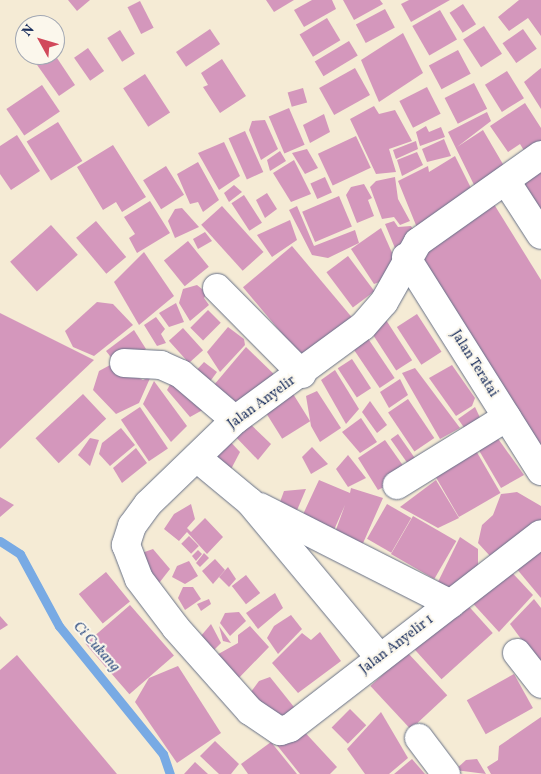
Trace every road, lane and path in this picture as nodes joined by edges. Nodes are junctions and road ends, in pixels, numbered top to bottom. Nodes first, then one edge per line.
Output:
1 (541, 155) edge
2 (506, 181) junction
3 (541, 235) edge
4 (406, 257) junction
5 (216, 288) dead end
6 (124, 363) dead end
7 (302, 374) junction
8 (507, 417) junction
9 (235, 420) junction
10 (197, 458) junction
11 (541, 471) edge
12 (397, 486) dead end
13 (250, 502) junction
14 (541, 534) edge
15 (451, 604) junction
16 (517, 652) dead end
17 (380, 658) junction
18 (541, 684) edge
19 (250, 711) joint
20 (419, 738) dead end
21 (446, 774) edge

1 - 2 street, Jalan Anyelir
2 - 3 street
2 - 4 street, Jalan Anyelir
4 - 7 street, Jalan Anyelir
4 - 8 street, Jalan Teratai
5 - 7 street
6 - 9 street
7 - 9 street, Jalan Anyelir
8 - 11 street, Jalan Teratai
8 - 12 street
9 - 10 street, Jalan Anyelir
10 - 13 street
10 - 19 street, Jalan Anyelir
13 - 15 street
13 - 17 street
14 - 15 street, Jalan Anyelir 1
15 - 17 street, Jalan Anyelir 1
16 - 18 street
17 - 19 street, Jalan Anyelir 1
20 - 21 street

